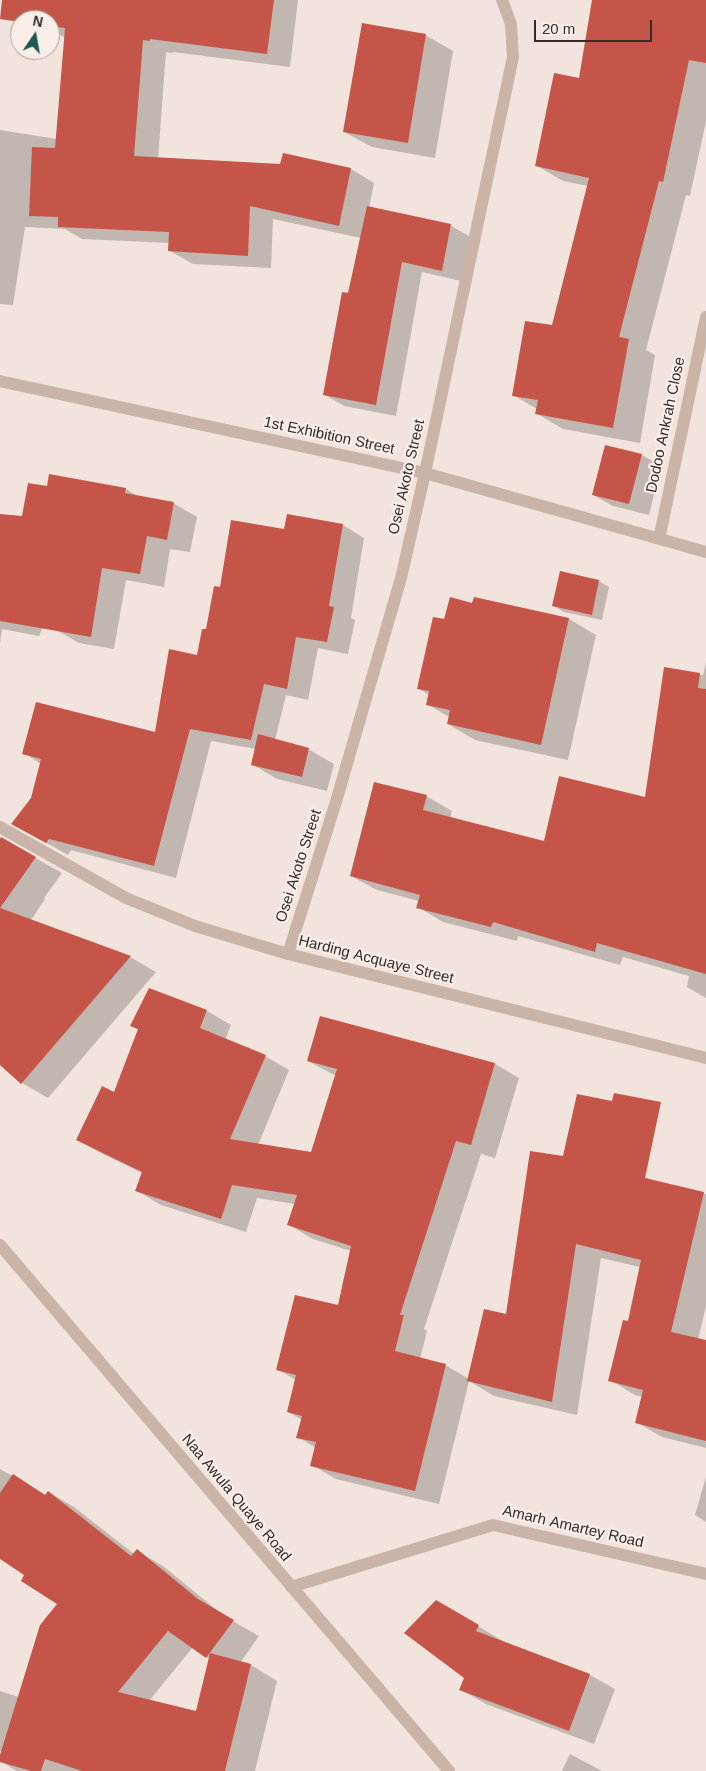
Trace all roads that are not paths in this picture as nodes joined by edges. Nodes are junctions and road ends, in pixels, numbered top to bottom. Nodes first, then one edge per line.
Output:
1 (502, 0) edge
2 (706, 316) edge
3 (0, 381) edge
4 (425, 473) junction
5 (658, 539) junction
6 (706, 552) edge
7 (0, 826) edge
8 (288, 954) junction
9 (706, 1058) edge
10 (0, 1245) edge
11 (706, 1574) edge
12 (290, 1587) junction
13 (448, 1771) edge

1 - 4 street, Osei Akoto Street
2 - 5 street, Dodoo Ankrah Close
3 - 4 street, 1st Exhibition Street
4 - 5 street, 1st Exhibition Street
4 - 8 street, Osei Akoto Street
5 - 6 street, 1st Exhibition Street
7 - 8 street, Harding Acquaye Street
8 - 9 street, Harding Acquaye Street
10 - 12 street, Naa Awula Quaye Road
11 - 12 street, Amarh Amartey Road
12 - 13 street, Naa Awula Quaye Road

